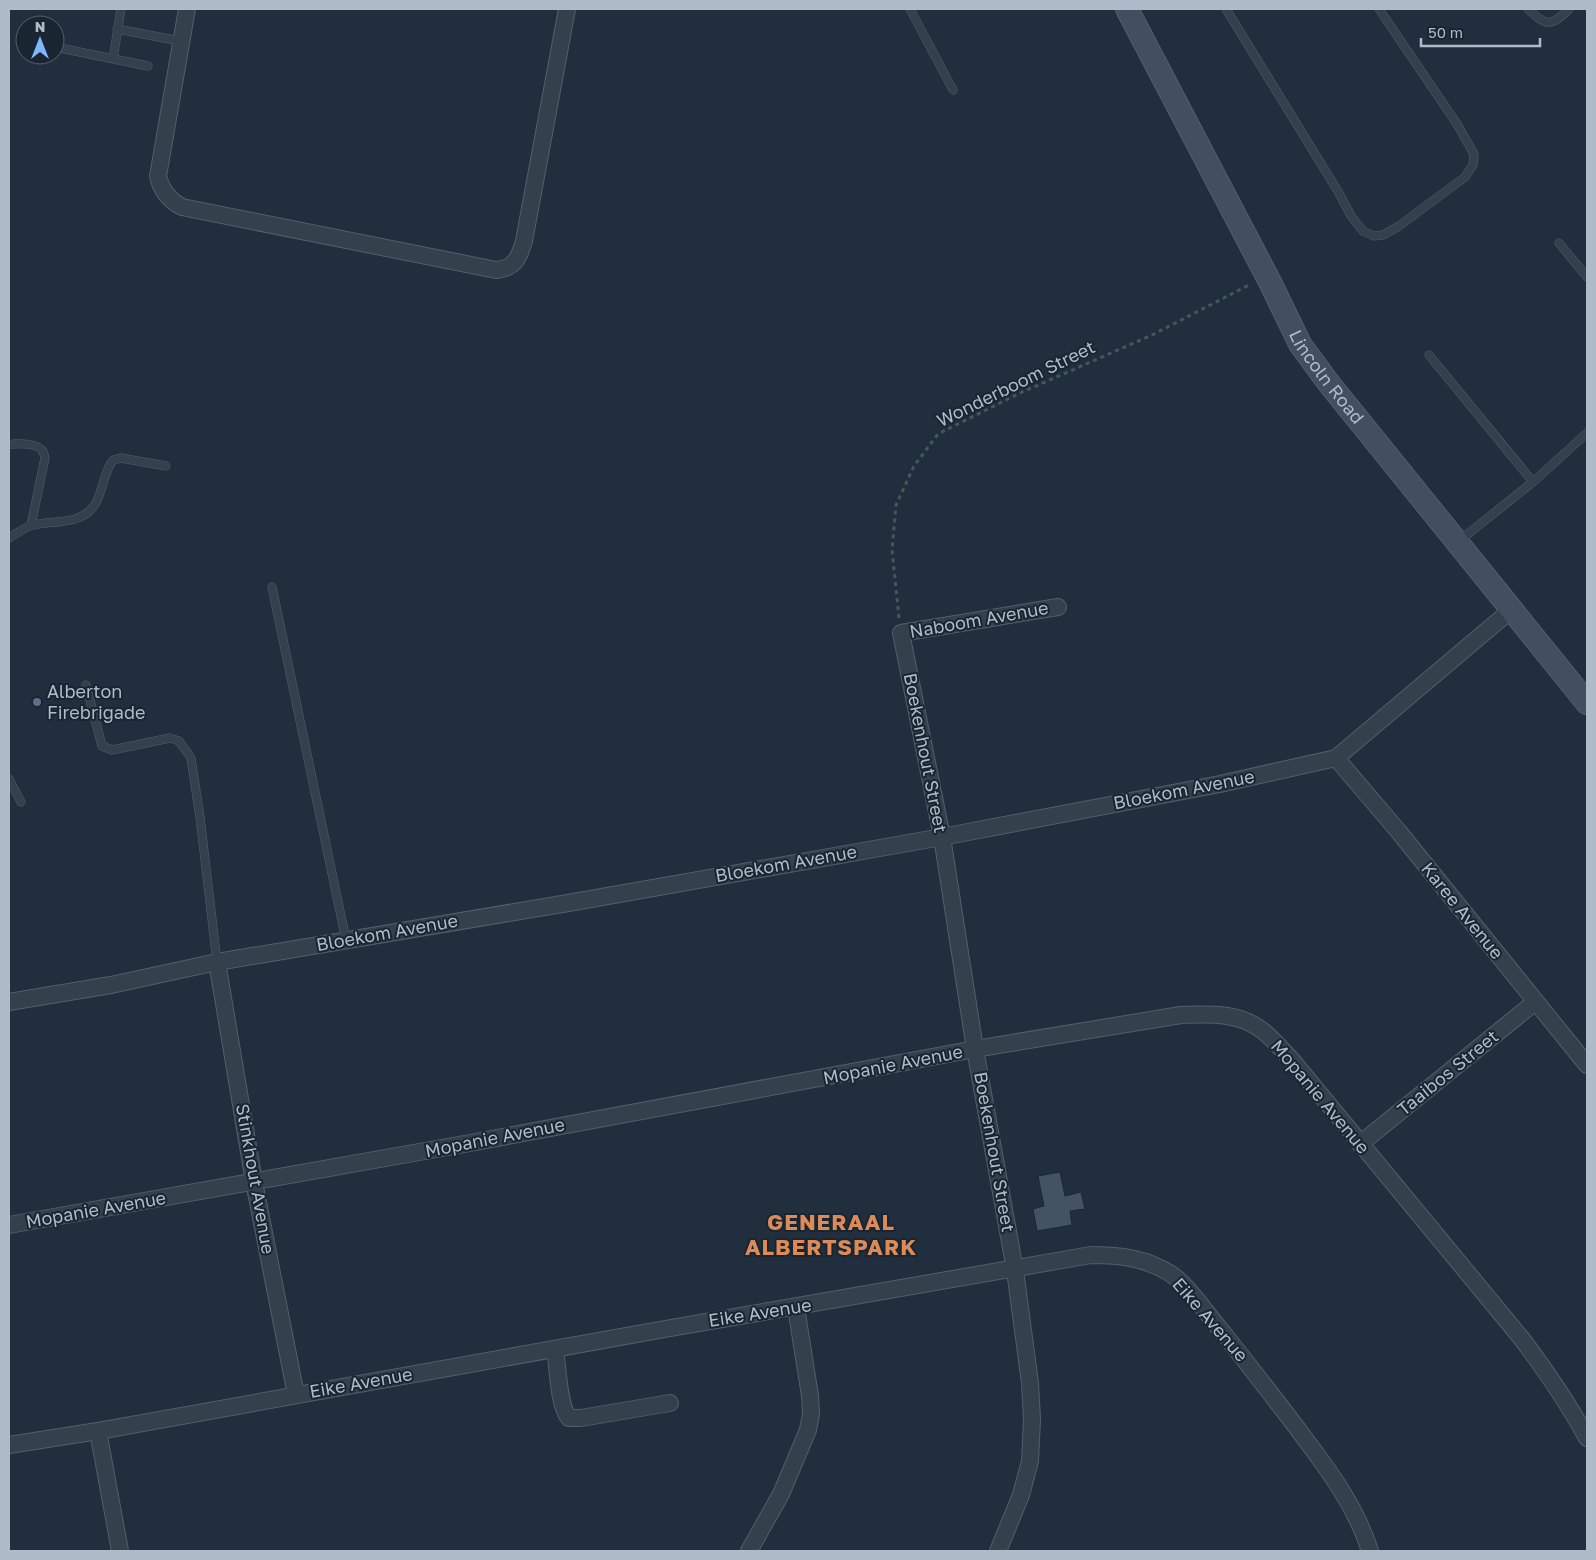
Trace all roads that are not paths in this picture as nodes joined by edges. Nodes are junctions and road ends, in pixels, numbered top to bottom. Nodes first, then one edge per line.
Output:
1 (121, 9) edge
2 (187, 9) edge
3 (567, 9) edge
4 (910, 9) edge
5 (1127, 9) edge
6 (1226, 9) edge
7 (1378, 9) edge
8 (1528, 9) edge
9 (1569, 9) edge
10 (117, 30) junction
11 (180, 41) junction
12 (65, 49) edge
13 (113, 58) junction
14 (148, 66) dead end
15 (953, 90) dead end
16 (1559, 243) dead end
17 (1587, 277) edge
18 (1429, 355) dead end
19 (1587, 433) edge
20 (9, 445) edge
21 (166, 466) dead end
22 (1533, 482) junction
23 (32, 525) junction
24 (9, 538) edge
25 (1456, 542) junction
26 (272, 587) dead end
27 (1058, 607) dead end
28 (1511, 610) junction
29 (901, 633) joint
30 (86, 685) dead end
31 (1587, 703) edge
32 (1336, 758) junction
33 (9, 779) edge
34 (21, 802) dead end
35 (942, 837) junction
36 (346, 940) junction
37 (217, 962) junction
38 (9, 1002) edge
39 (1535, 1002) junction
40 (975, 1049) junction
41 (1587, 1065) edge
42 (1360, 1144) junction
43 (254, 1182) junction
44 (9, 1226) edge
45 (1015, 1270) junction
46 (796, 1307) junction
47 (555, 1349) junction
48 (296, 1395) junction
49 (670, 1403) dead end
50 (98, 1431) junction
51 (1587, 1438) edge
52 (9, 1445) edge
53 (120, 1551) edge
54 (749, 1551) edge
55 (998, 1551) edge
56 (1370, 1551) edge

1 - 10 lane
2 - 11 street
3 - 11 street
4 - 15 lane
5 - 25 street, Lincoln Road
6 - 7 lane
8 - 9 lane
10 - 11 lane
10 - 13 lane
12 - 13 lane
13 - 14 lane
16 - 17 lane
18 - 22 lane
19 - 22 lane
20 - 23 lane
21 - 23 lane
22 - 25 lane
23 - 24 lane
25 - 28 street, Lincoln Road
26 - 36 lane
27 - 29 street, Naboom Avenue
28 - 31 street, Lincoln Road
28 - 32 street, Bloekom Avenue
29 - 35 street, Boekenhout Street
30 - 37 lane
32 - 35 street, Bloekom Avenue
32 - 39 street, Karee Avenue
33 - 34 lane
35 - 36 street, Bloekom Avenue
35 - 40 street, Boekenhout Street
36 - 37 street, Bloekom Avenue
37 - 38 street, Bloekom Avenue
37 - 43 street, Stinkhout Avenue
39 - 41 street, Karee Avenue
39 - 42 street, Taaibos Street
40 - 42 street, Mopanie Avenue
40 - 43 street, Mopanie Avenue
40 - 45 street, Boekenhout Street
42 - 51 street, Mopanie Avenue
43 - 44 street, Mopanie Avenue
43 - 48 street, Stinkhout Avenue
45 - 46 street, Eike Avenue
45 - 55 street, Boekenhout Street
45 - 56 street, Eike Avenue
46 - 47 street, Eike Avenue
46 - 54 street
47 - 48 street, Eike Avenue
47 - 49 street
48 - 50 street, Eike Avenue
50 - 52 street, Eike Avenue
50 - 53 street

